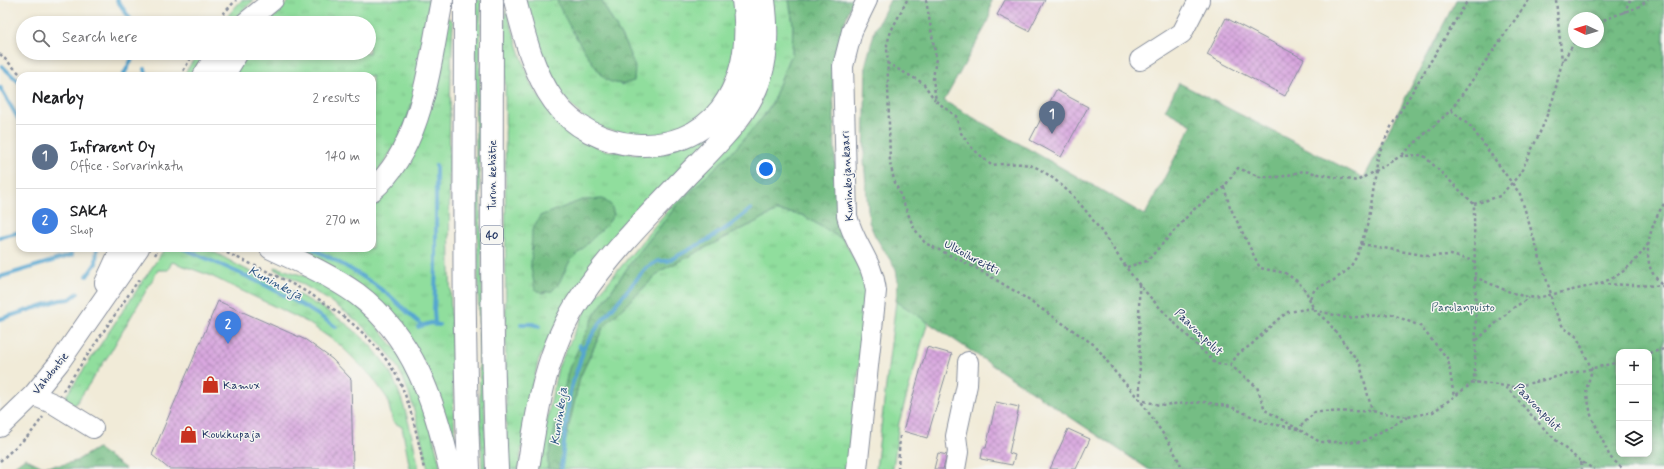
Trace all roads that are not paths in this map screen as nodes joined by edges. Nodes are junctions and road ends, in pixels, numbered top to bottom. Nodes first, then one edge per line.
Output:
1 (442, 0) edge
2 (465, 0) edge
3 (492, 0) edge
4 (515, 0) edge
5 (743, 0) edge
6 (764, 0) edge
7 (867, 0) edge
8 (1199, 0) edge
9 (213, 60) edge
10 (234, 60) edge
11 (1140, 60) dead end
12 (205, 72) edge
13 (226, 72) edge
14 (376, 186) edge
15 (119, 252) edge
16 (136, 252) edge
17 (280, 252) edge
18 (93, 313) junction
19 (968, 362) dead end
20 (33, 395) junction
21 (0, 427) edge
22 (93, 428) dead end
23 (450, 469) edge
24 (468, 469) edge
25 (497, 469) edge
26 (528, 469) edge
27 (857, 469) edge
28 (955, 469) edge

1 - 14 highway
2 - 24 highway, 40
3 - 25 highway, Turun kehätie / 40
4 - 5 highway
6 - 26 highway
7 - 27 street, Kuninkojankaari
8 - 11 street
9 - 12 street
10 - 13 street
15 - 18 street, Vahdontie
16 - 18 street, Vahdontie
17 - 23 highway
18 - 20 street, Vahdontie
19 - 28 street
20 - 21 street, Vahdontie
20 - 22 street

